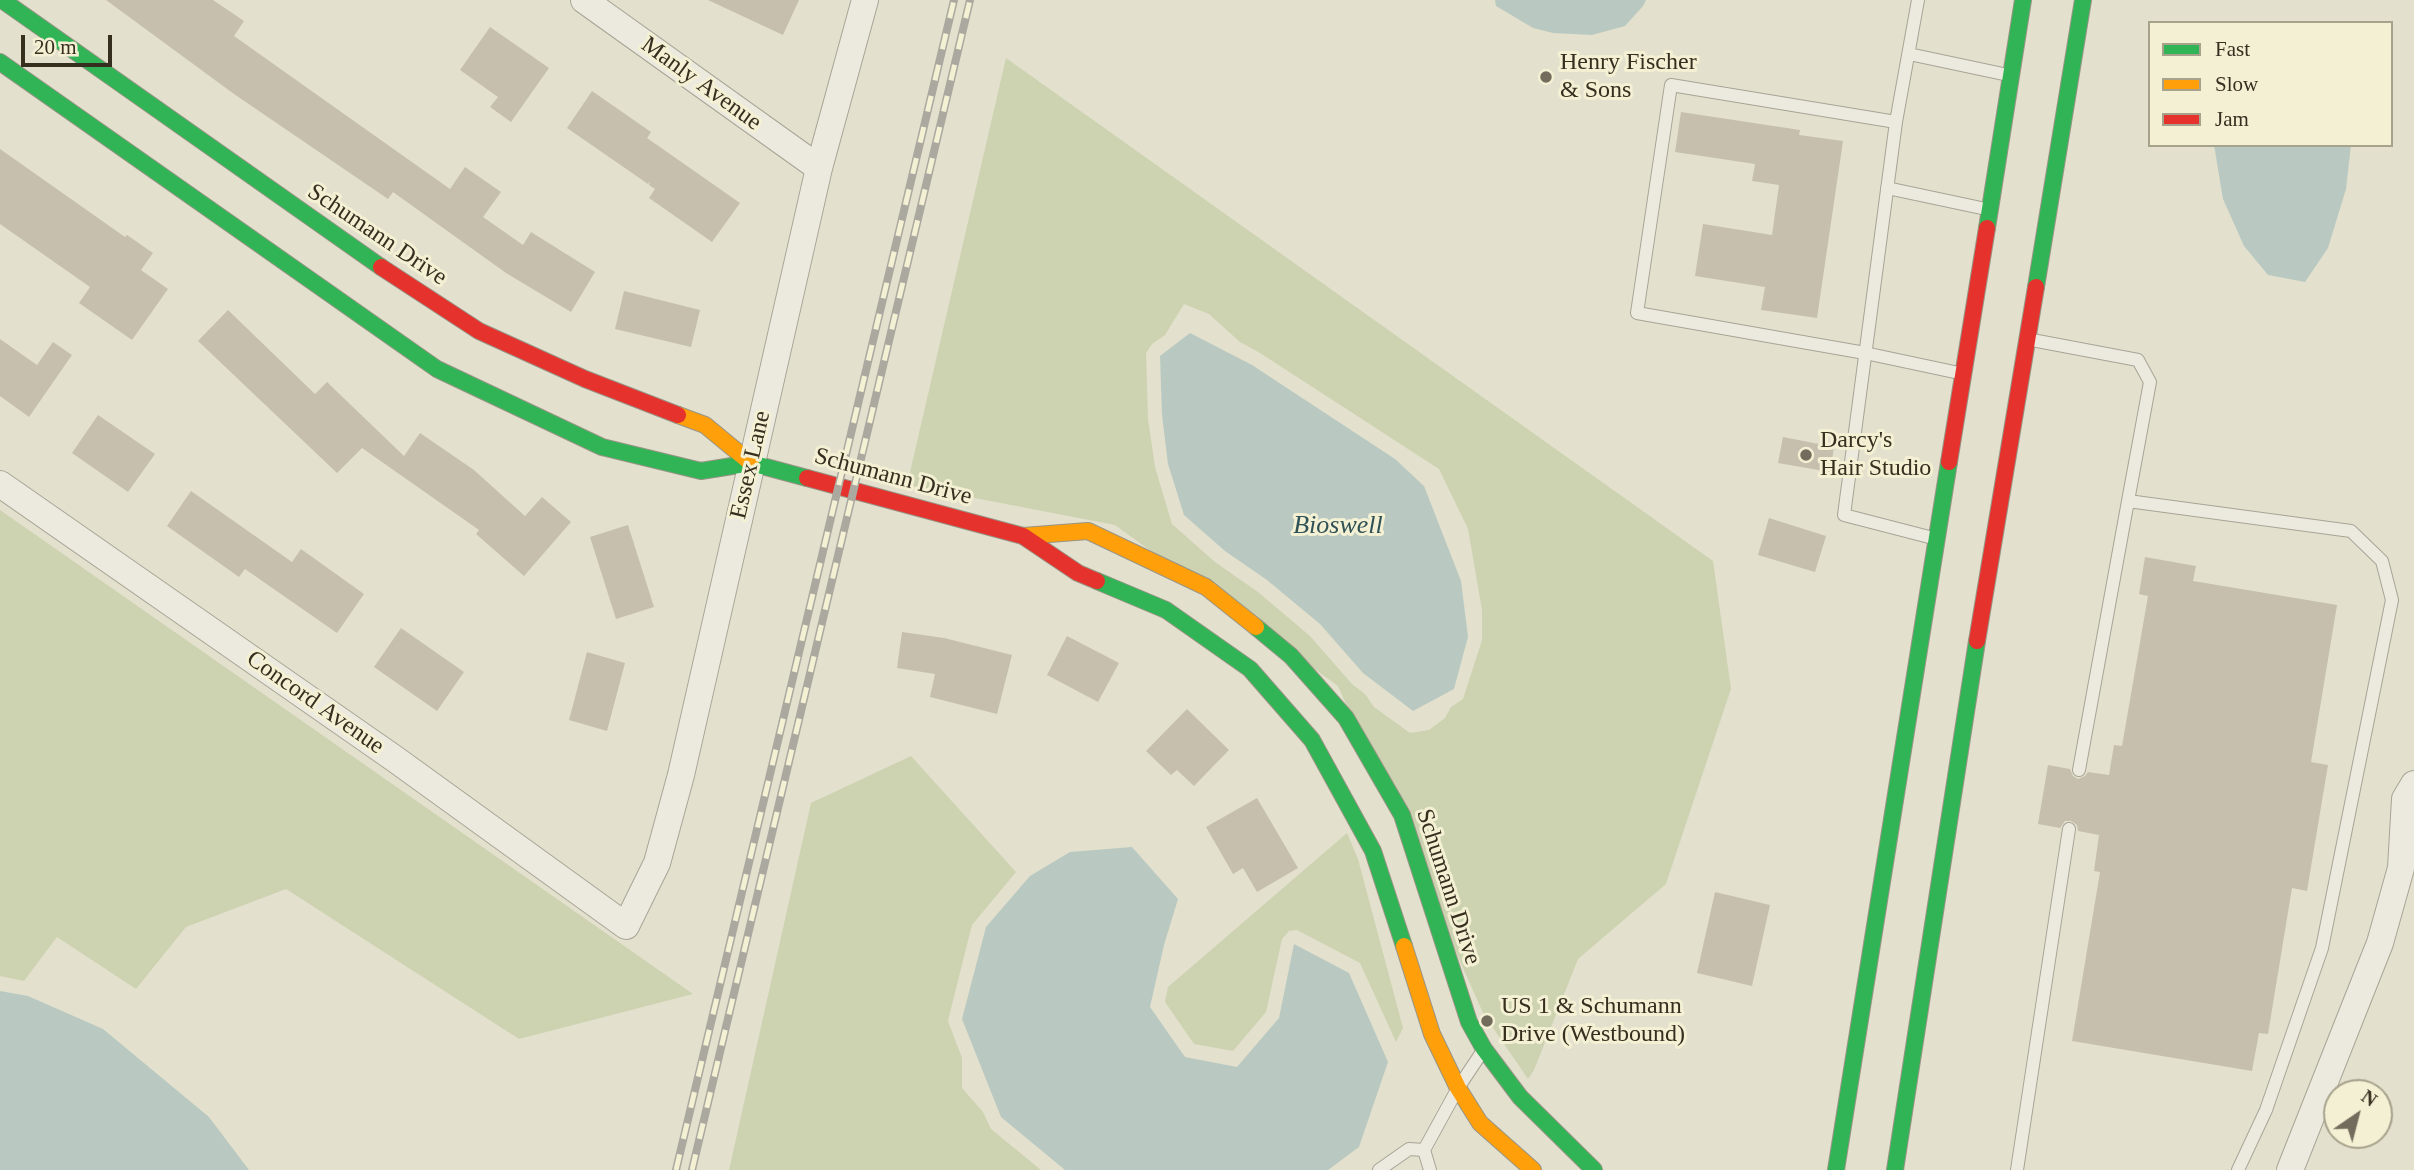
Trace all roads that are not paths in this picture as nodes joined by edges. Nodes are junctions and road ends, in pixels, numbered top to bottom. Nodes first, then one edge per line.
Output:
1 (2, 0) edge
2 (584, 0) edge
3 (865, 0) edge
4 (1919, 0) edge
5 (2023, 0) edge
6 (2083, 0) edge
7 (1909, 54) junction
8 (0, 62) edge
9 (2011, 76) junction
10 (1896, 122) junction
11 (819, 168) junction
12 (1887, 188) junction
13 (1990, 210) junction
14 (2029, 339) junction
15 (1865, 353) junction
16 (1963, 374) junction
17 (751, 463) junction
18 (0, 484) edge
19 (2128, 501) junction
20 (1023, 536) junction
21 (1937, 539) junction
22 (2079, 770) dead end
23 (2414, 784) edge
24 (2069, 829) dead end
25 (2408, 869) edge
26 (626, 926) joint
27 (1484, 1049) junction
28 (1458, 1088) junction
29 (1424, 1150) junction
30 (1379, 1170) edge
31 (1430, 1170) edge
32 (1533, 1170) edge
33 (1594, 1170) edge
34 (1836, 1170) edge
35 (1895, 1170) edge
36 (2017, 1170) edge
37 (2238, 1170) edge
38 (2290, 1170) edge

1 - 17 street, Schumann Drive
2 - 11 street, Manly Avenue
3 - 11 street, Essex Lane
4 - 7 lane
5 - 9 street
6 - 14 street
7 - 9 lane
7 - 10 lane
8 - 17 street, Schumann Drive
9 - 13 street
10 - 12 lane
10 - 15 lane
11 - 17 street, Essex Lane
12 - 13 lane
12 - 15 lane
13 - 16 street
14 - 19 lane
14 - 35 street
15 - 16 lane
15 - 21 lane
16 - 21 street
17 - 20 street, Schumann Drive
17 - 26 street, Essex Lane
18 - 26 street, Concord Avenue
19 - 22 lane
19 - 37 lane
20 - 27 street, Schumann Drive
20 - 28 street, Schumann Drive
21 - 34 street
23 - 25 street
24 - 36 lane
25 - 38 street
27 - 28 lane
27 - 33 street, Schumann Drive
28 - 29 lane
28 - 32 street, Schumann Drive
29 - 30 lane
29 - 31 lane

